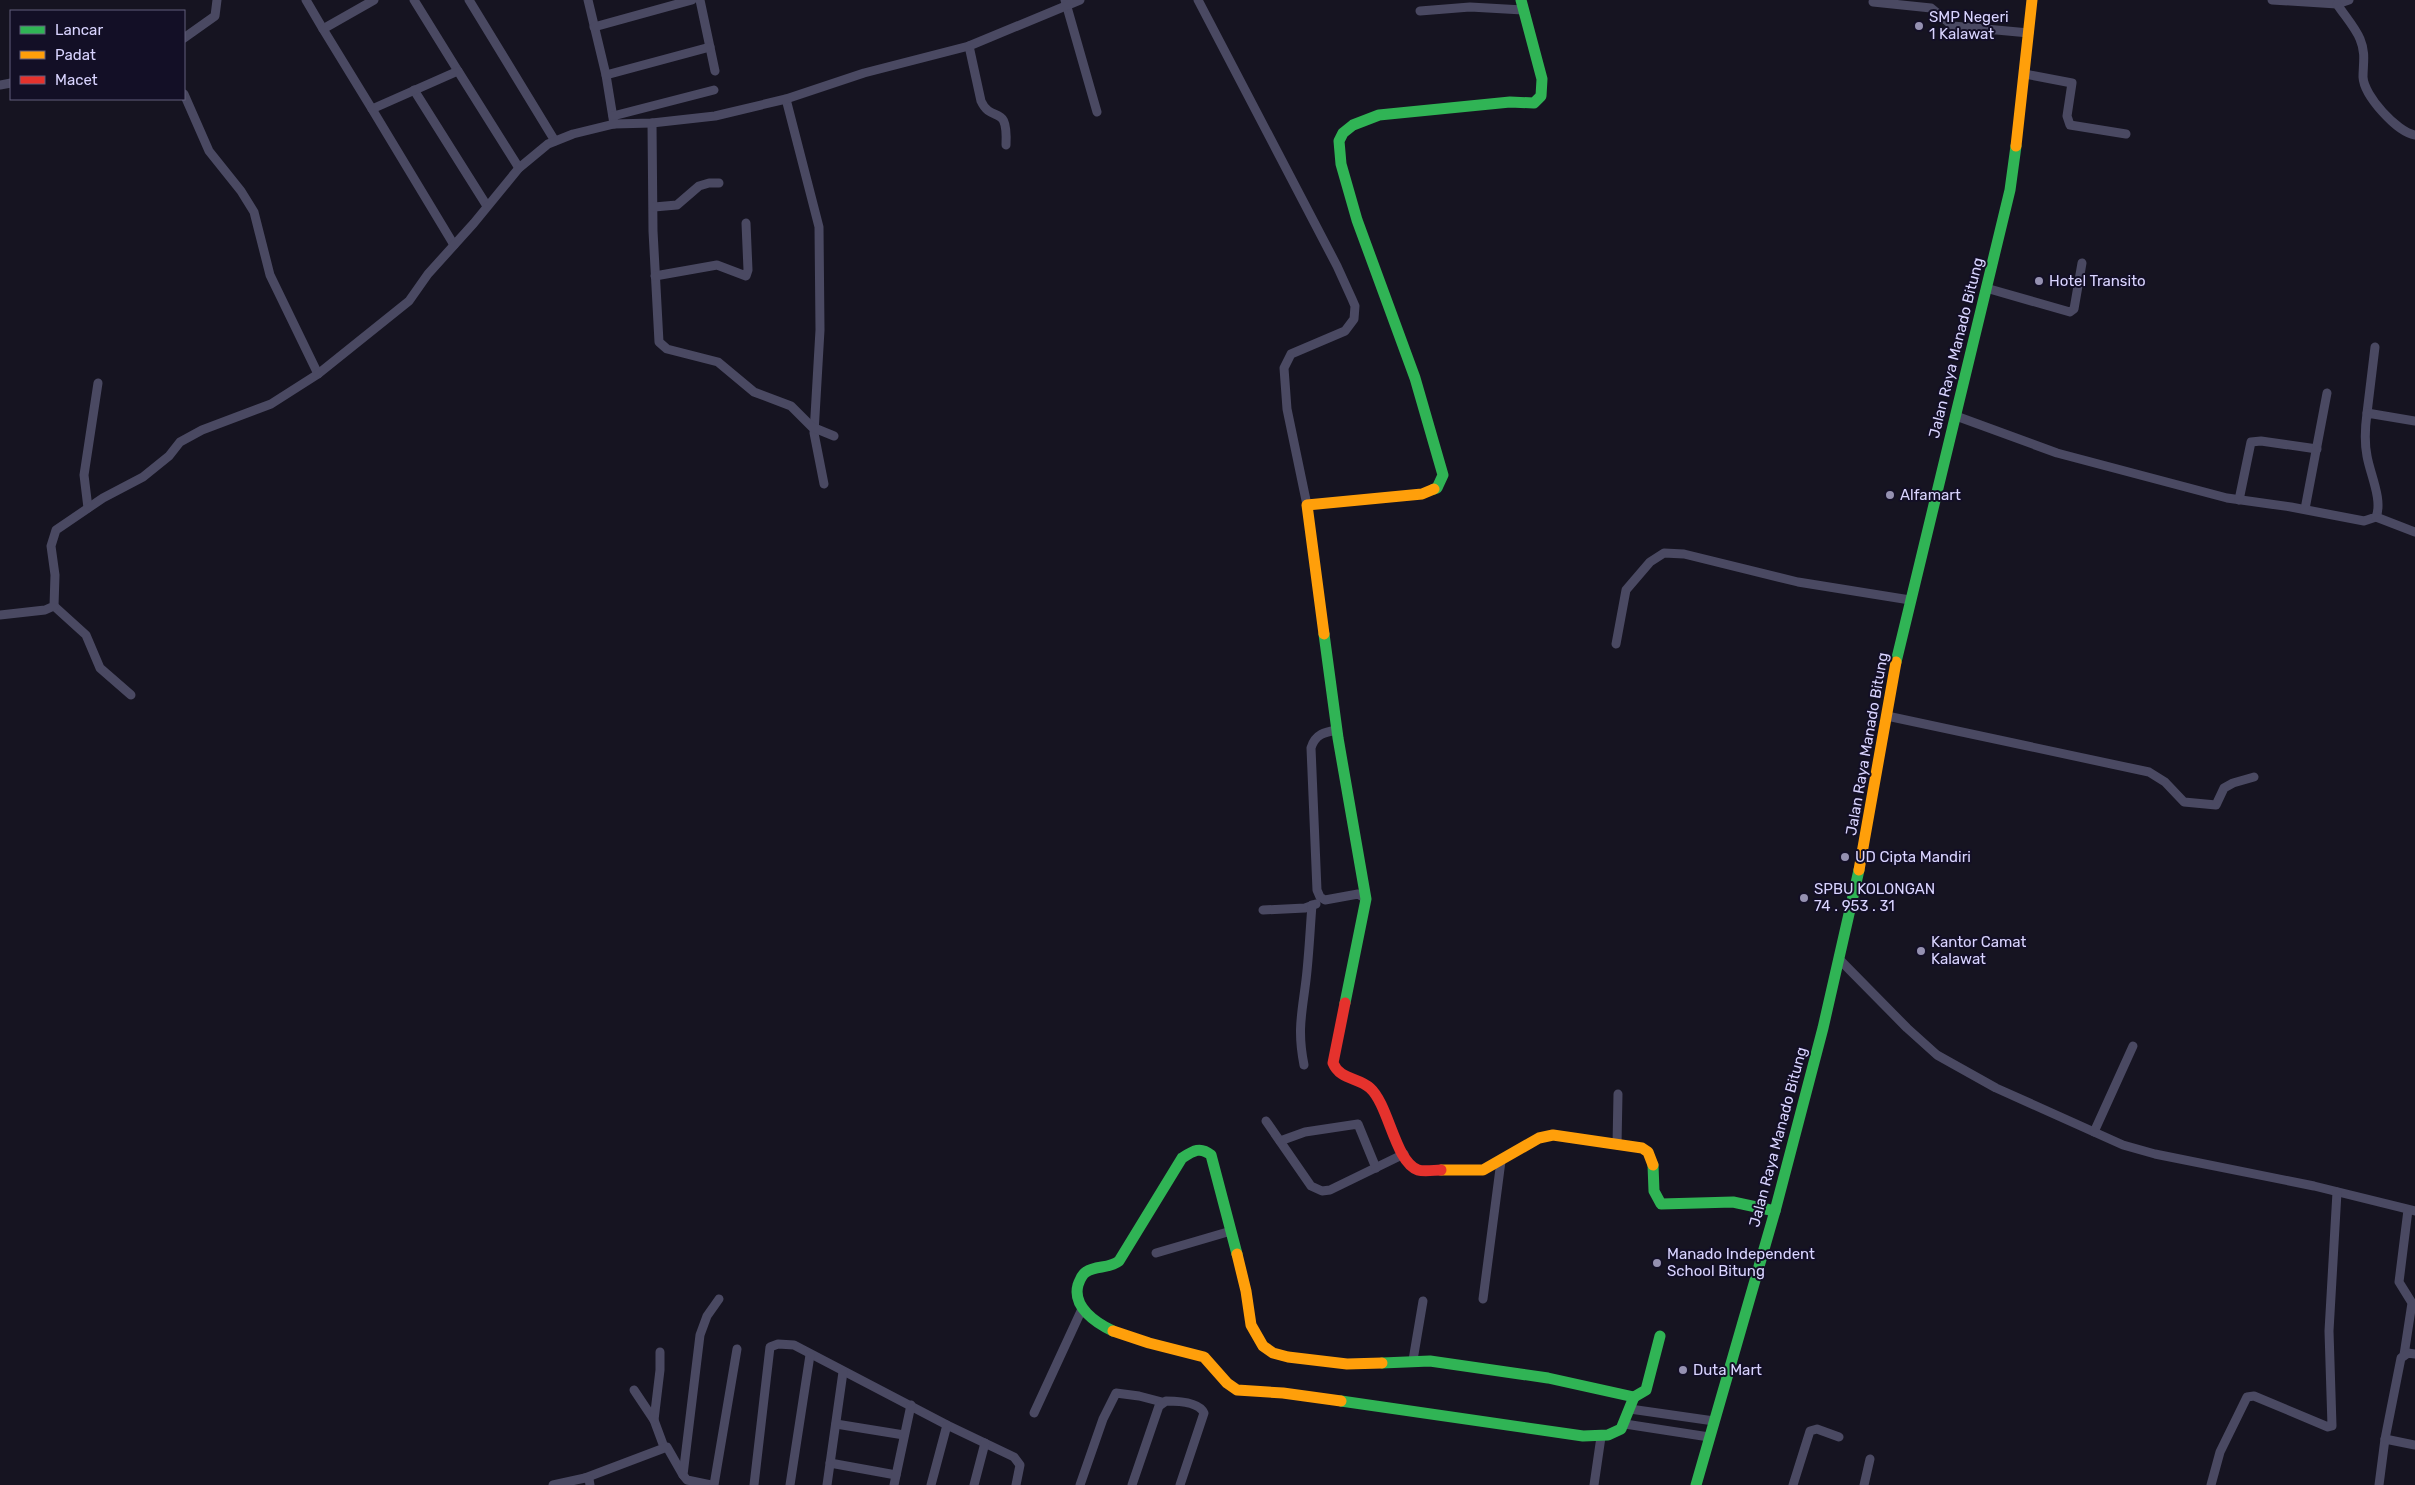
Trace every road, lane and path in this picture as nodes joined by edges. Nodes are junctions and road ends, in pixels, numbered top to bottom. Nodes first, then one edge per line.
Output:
1 (217, 0) edge
2 (306, 0) edge
3 (374, 0) edge
4 (414, 0) edge
5 (469, 0) edge
6 (588, 0) edge
7 (692, 0) edge
8 (700, 0) edge
9 (1080, 0) edge
10 (1198, 0) edge
11 (2032, 0) edge
12 (2272, 0) edge
13 (2349, 0) edge
14 (1873, 2) dead end
15 (1066, 3) edge
16 (1469, 4) edge
17 (2336, 4) junction
18 (1522, 5) edge
19 (1420, 11) dead end
20 (594, 27) junction
21 (323, 29) junction
22 (2029, 33) junction
23 (185, 37) edge
24 (969, 46) junction
25 (710, 47) junction
26 (458, 71) junction
27 (715, 71) dead end
28 (2025, 74) junction
29 (606, 75) junction
30 (414, 90) junction
31 (714, 90) dead end
32 (185, 96) edge
33 (786, 99) junction
34 (372, 109) junction
35 (1097, 112) dead end
36 (613, 120) junction
37 (652, 123) junction
38 (2126, 134) dead end
39 (2415, 135) edge
40 (555, 141) junction
41 (1006, 145) dead end
42 (519, 168) junction
43 (719, 183) dead end
44 (488, 206) junction
45 (654, 208) junction
46 (746, 223) dead end
47 (454, 245) junction
48 (2082, 263) dead end
49 (655, 276) junction
50 (1986, 288) junction
51 (2375, 347) dead end
52 (318, 374) junction
53 (98, 383) dead end
54 (2327, 393) dead end
55 (2367, 413) junction
56 (1956, 416) junction
57 (2415, 422) edge
58 (814, 428) junction
59 (834, 436) dead end
60 (2317, 449) junction
61 (824, 484) dead end
62 (2239, 500) junction
63 (1308, 505) junction
64 (88, 508) junction
65 (2305, 509) junction
66 (2376, 517) junction
67 (2415, 532) edge
68 (1910, 600) junction
69 (54, 606) junction
70 (0, 615) edge
71 (1616, 644) dead end
72 (132, 695) dead end
73 (1886, 716) junction
74 (1337, 730) junction
75 (2254, 777) dead end
76 (1366, 899) junction
77 (1328, 900) junction
78 (1312, 905) junction
79 (1263, 910) dead end
80 (1839, 959) junction
81 (2133, 1046) dead end
82 (1304, 1065) dead end
83 (1618, 1094) dead end
84 (1266, 1121) dead end
85 (2094, 1132) junction
86 (1280, 1141) junction
87 (1617, 1145) junction
88 (1404, 1154) junction
89 (1501, 1161) junction
90 (1376, 1168) junction
91 (2337, 1192) junction
92 (1775, 1211) junction
93 (2411, 1211) edge
94 (1231, 1231) junction
95 (1156, 1253) dead end
96 (719, 1299) dead end
97 (1483, 1299) dead end
98 (1423, 1301) dead end
99 (1082, 1309) junction
100 (1660, 1336) dead end
101 (737, 1349) dead end
102 (660, 1352) dead end
103 (2415, 1354) edge
104 (810, 1355) junction
105 (2404, 1355) junction
106 (1413, 1360) junction
107 (843, 1372) junction
108 (634, 1390) dead end
109 (1634, 1397) junction
110 (1162, 1402) junction
111 (911, 1405) junction
112 (1630, 1409) junction
113 (1034, 1413) dead end
114 (654, 1420) junction
115 (1714, 1421) junction
116 (836, 1424) junction
117 (1625, 1424) junction
118 (947, 1425) junction
119 (904, 1435) junction
120 (1600, 1436) junction
121 (1709, 1436) junction
122 (1839, 1437) dead end
123 (2385, 1439) junction
124 (985, 1443) junction
125 (2415, 1446) edge
126 (664, 1447) junction
127 (1870, 1459) dead end
128 (830, 1463) junction
129 (683, 1475) junction
130 (896, 1475) junction
131 (588, 1481) edge
132 (553, 1485) edge
133 (712, 1485) edge
134 (754, 1485) edge
135 (790, 1485) edge
136 (827, 1485) edge
137 (894, 1485) edge
138 (932, 1485) edge
139 (974, 1485) edge
140 (1016, 1485) edge
141 (1080, 1485) edge
142 (1132, 1485) edge
143 (1180, 1485) edge
144 (1594, 1485) edge
145 (1696, 1485) edge
146 (1793, 1485) edge
147 (1864, 1485) edge
148 (2211, 1485) edge
149 (2379, 1485) edge

1 - 23 street
2 - 21 street
3 - 21 street
4 - 26 street
5 - 40 street
6 - 20 street
7 - 20 street
8 - 25 street
9 - 15 street
10 - 63 street
11 - 22 main road, Jalan Raya Manado Bitung
12 - 17 street
13 - 17 street
14 - 22 street
15 - 24 street
15 - 35 street
16 - 18 street
16 - 19 street
17 - 39 street
18 - 63 main road
20 - 29 street
21 - 34 street
22 - 28 main road, Jalan Raya Manado Bitung
24 - 33 street
24 - 41 street
25 - 27 street
25 - 29 street
26 - 30 street
26 - 42 street
28 - 38 street
28 - 50 main road, Jalan Raya Manado Bitung
29 - 36 street
30 - 34 street
30 - 44 street
31 - 36 street
32 - 52 street
33 - 37 street
33 - 58 street
34 - 47 street
36 - 37 street
36 - 40 street
37 - 45 street
40 - 42 street
42 - 44 street
43 - 45 street
44 - 47 street
45 - 49 street
46 - 49 street
47 - 52 street
48 - 50 street
49 - 58 street
50 - 56 main road, Jalan Raya Manado Bitung
51 - 55 street
52 - 64 street
53 - 64 street
54 - 60 street
55 - 57 street
55 - 66 street
56 - 62 street
56 - 68 main road, Jalan Raya Manado Bitung
58 - 59 street
58 - 61 street
60 - 62 street
60 - 65 street
62 - 65 street
63 - 74 main road
64 - 69 street
65 - 66 street
66 - 67 street
68 - 71 street
68 - 73 main road, Jalan Raya Manado Bitung
69 - 70 street
69 - 72 street
73 - 75 street
73 - 80 main road, Jalan Raya Manado Bitung
74 - 76 main road
74 - 77 street
76 - 77 street
76 - 88 main road
77 - 78 street
78 - 79 street
78 - 82 street
80 - 85 street
80 - 92 main road, Jalan Raya Manado Bitung
81 - 85 street
83 - 87 street
84 - 86 street
85 - 91 street
86 - 90 street
86 - 90 street
87 - 89 main road
87 - 92 main road
88 - 89 main road
88 - 90 street
89 - 97 street
91 - 93 street
91 - 148 street
92 - 115 main road, Jalan Raya Manado Bitung
93 - 105 street
94 - 95 street
94 - 99 main road
94 - 106 main road
96 - 129 street
98 - 106 street
99 - 113 street
99 - 120 main road
100 - 109 main road
101 - 133 street
102 - 114 street
103 - 105 street
104 - 107 street
104 - 134 street
104 - 135 street
105 - 123 street
106 - 109 main road
107 - 111 street
107 - 116 street
108 - 114 street
109 - 112 main road
110 - 141 street
110 - 142 street
110 - 143 street
111 - 118 street
111 - 119 street
112 - 115 street
112 - 117 main road
114 - 126 street
115 - 121 main road, Jalan Raya Manado Bitung
116 - 119 street
116 - 128 street
117 - 120 main road
117 - 121 street
118 - 124 street
118 - 138 street
119 - 130 street
120 - 144 street
121 - 145 main road, Jalan Raya Manado Bitung
122 - 146 street
123 - 125 street
123 - 149 street
124 - 139 street
124 - 140 street
126 - 129 street
126 - 131 street
127 - 147 street
128 - 130 street
128 - 136 street
129 - 133 street
130 - 137 street
131 - 132 street

